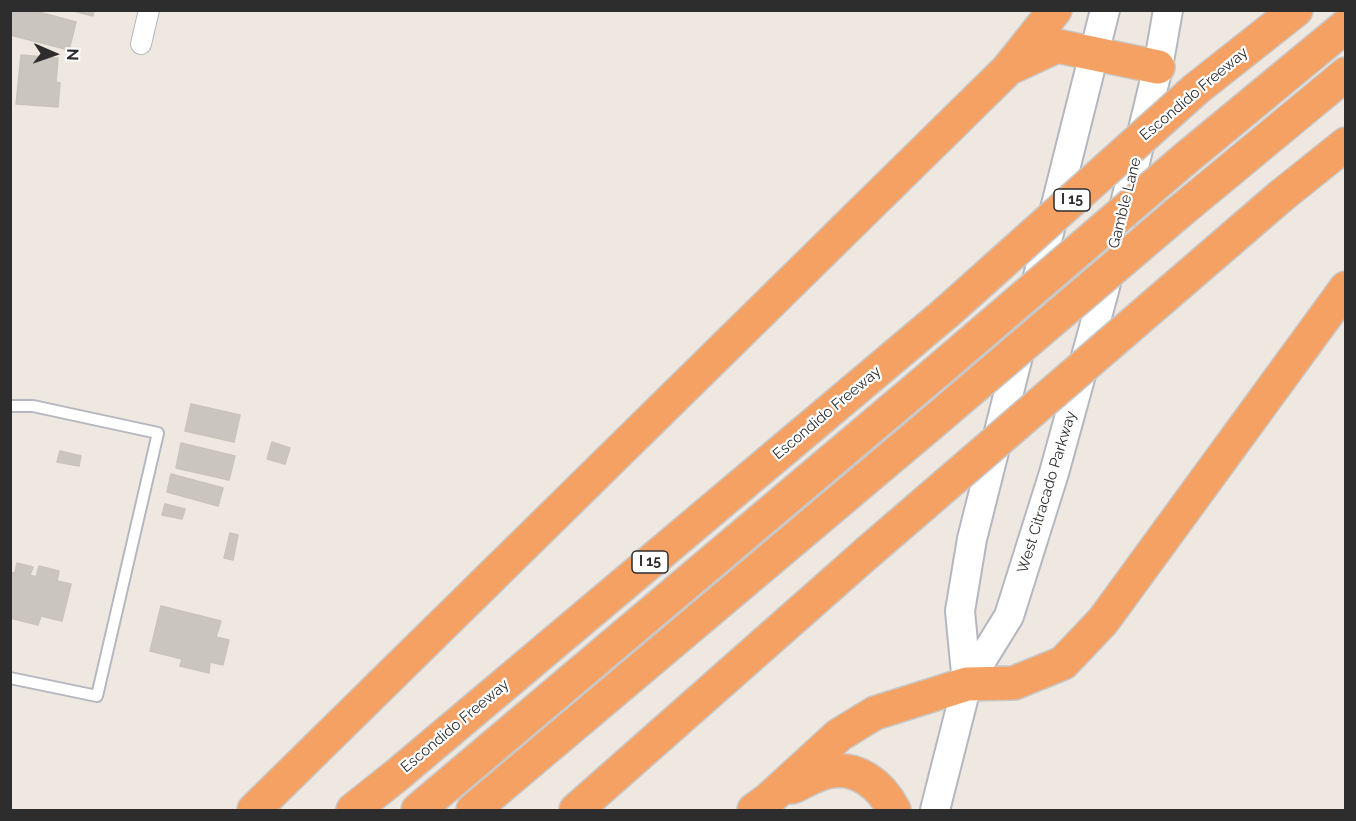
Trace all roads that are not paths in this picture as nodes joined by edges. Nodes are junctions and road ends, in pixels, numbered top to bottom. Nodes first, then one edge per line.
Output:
1 (149, 10) edge
2 (1055, 10) edge
3 (1105, 10) edge
4 (1168, 10) edge
5 (1296, 10) edge
6 (1346, 27) edge
7 (141, 44) dead end
8 (1094, 54) junction
9 (1158, 67) junction
10 (1008, 69) junction
11 (1346, 74) edge
12 (1346, 144) edge
13 (1346, 288) edge
14 (1104, 291) joint
15 (10, 406) edge
16 (10, 678) edge
17 (967, 684) junction
18 (397, 775) junction
19 (762, 805) edge
20 (255, 810) edge
21 (353, 810) edge
22 (367, 810) edge
23 (418, 810) edge
24 (473, 810) edge
25 (576, 810) edge
26 (894, 810) edge
27 (935, 810) edge

1 - 7 street
2 - 10 highway
3 - 8 main road
4 - 9 main road, Gamble Lane
5 - 18 highway, Escondido Freeway / I 15, bridge
6 - 23 highway, bridge
8 - 9 highway
8 - 10 highway
8 - 17 main road, West Citracado Parkway
9 - 14 main road, Gamble Lane
10 - 20 highway
11 - 24 highway, bridge
12 - 25 highway, bridge
13 - 17 highway
14 - 17 main road, West Citracado Parkway
15 - 16 lane
17 - 19 highway
17 - 27 main road, West Citracado Parkway
18 - 21 highway, Escondido Freeway / I 15
18 - 22 highway
19 - 26 highway

